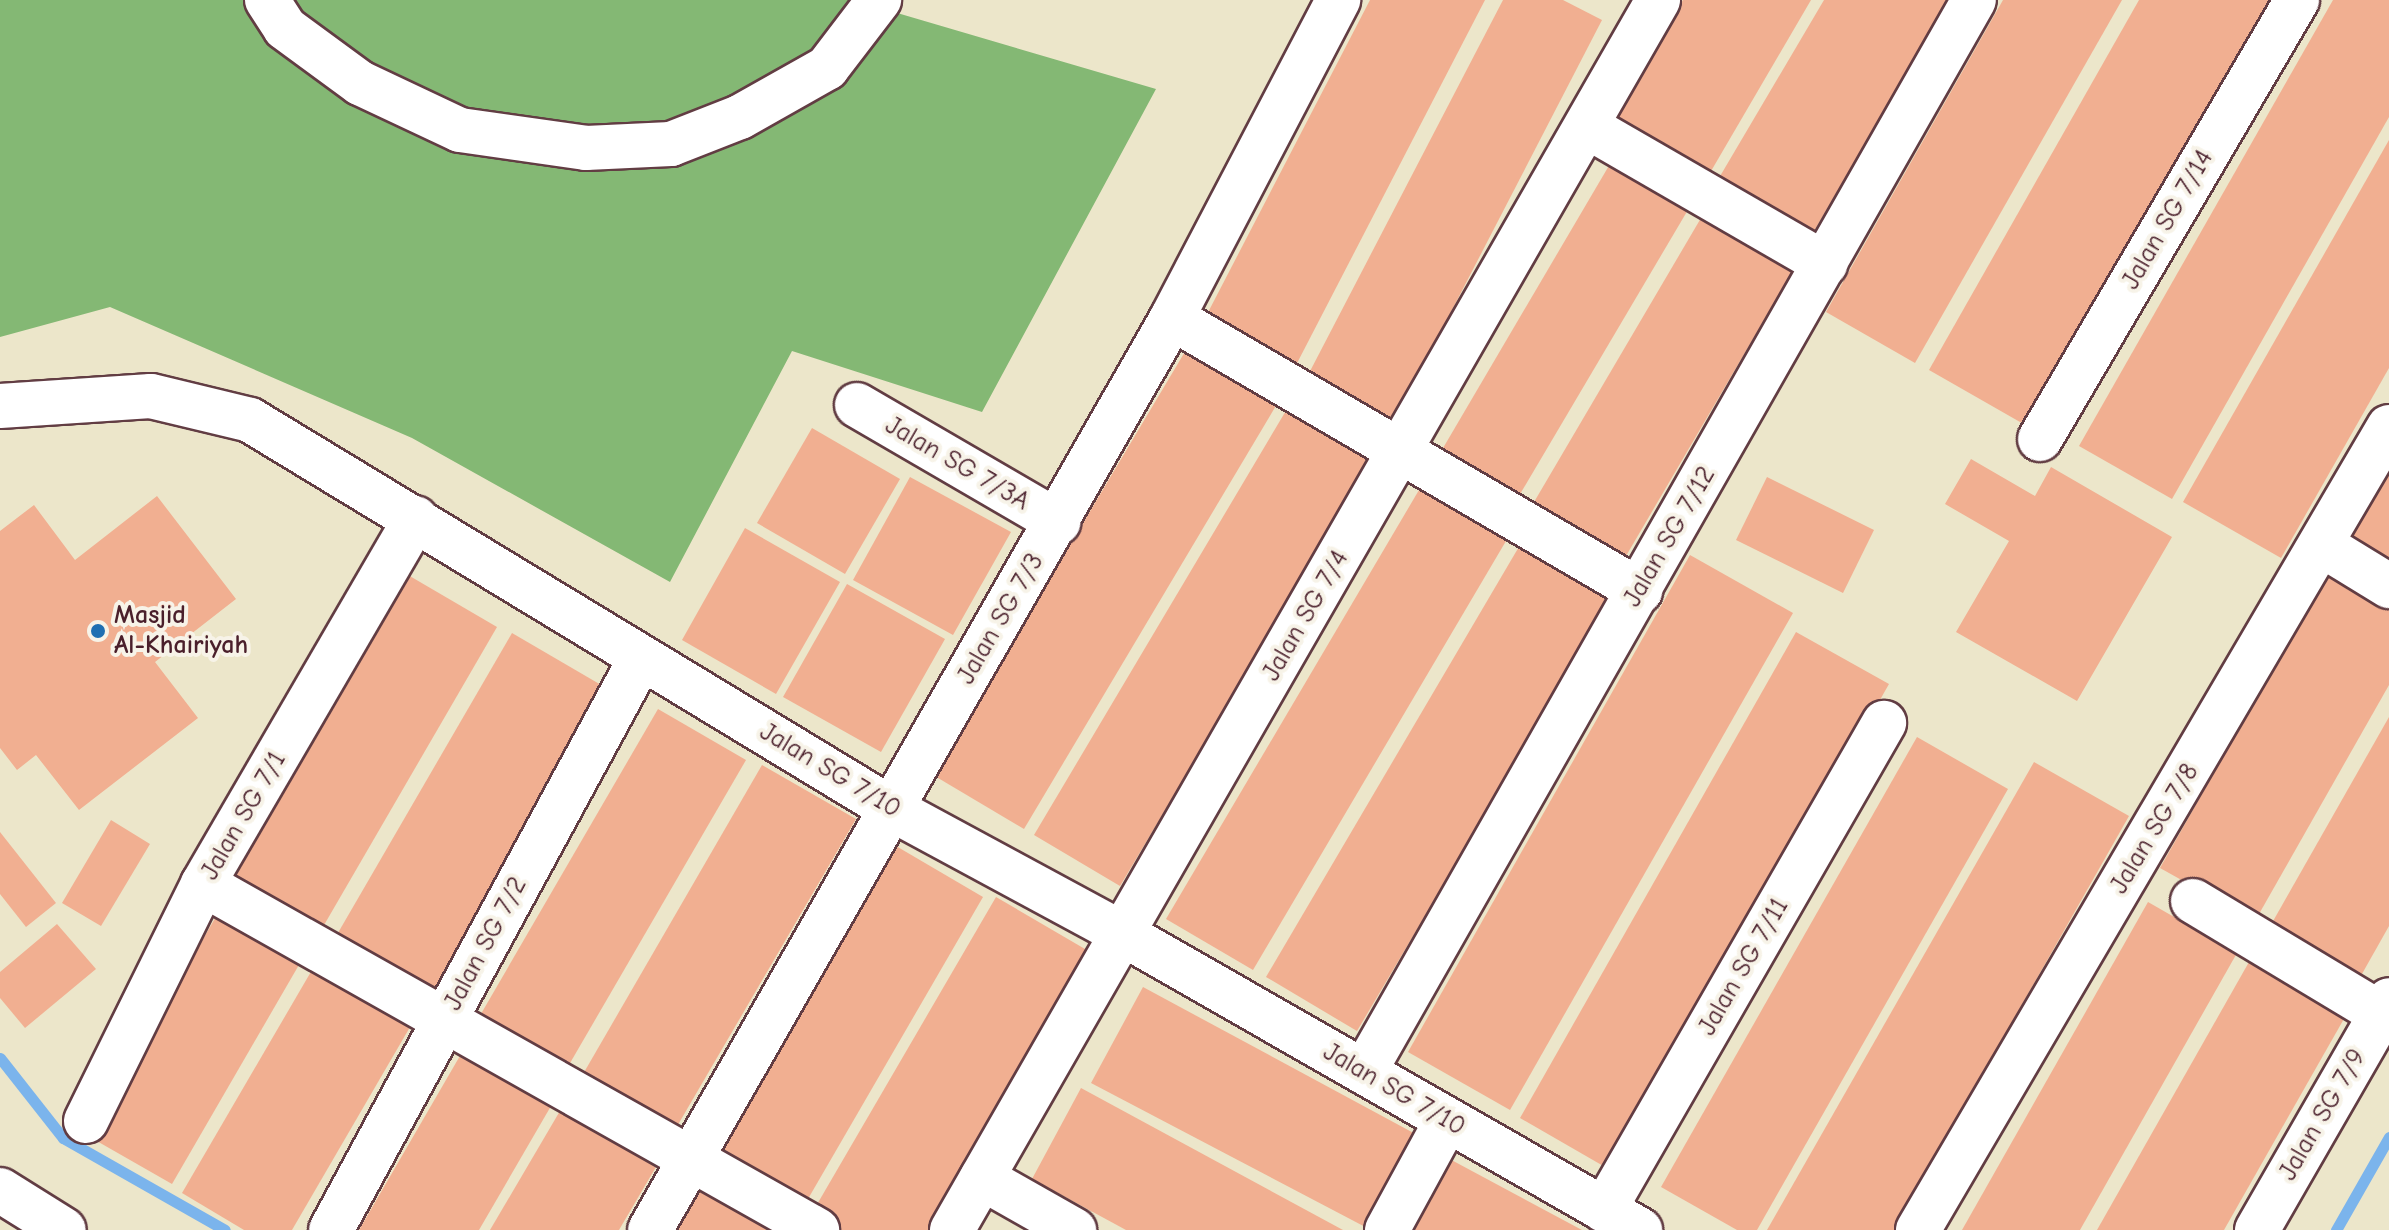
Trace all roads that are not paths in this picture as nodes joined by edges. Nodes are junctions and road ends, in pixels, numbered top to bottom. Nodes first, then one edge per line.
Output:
1 (267, 0) edge
2 (879, 0) edge
3 (1338, 0) edge
4 (1974, 0) edge
5 (2297, 0) edge
6 (1645, 5) edge
7 (1588, 127) junction
8 (1825, 264) junction
9 (1172, 318) junction
10 (857, 405) dead end
11 (0, 406) edge
12 (2389, 427) edge
13 (2040, 439) dead end
14 (1401, 450) junction
15 (416, 518) junction
16 (1058, 522) junction
17 (2322, 545) junction
18 (2389, 586) edge
19 (1640, 591) junction
20 (641, 658) junction
21 (1884, 723) dead end
22 (890, 808) junction
23 (203, 884) junction
24 (2193, 901) dead end
25 (1123, 934) junction
26 (2385, 1007) edge
27 (446, 1018) junction
28 (1364, 1072) junction
29 (1447, 1120) junction
30 (86, 1121) dead end
31 (691, 1158) junction
32 (982, 1178) junction
33 (0, 1190) edge
34 (1622, 1220) edge
35 (64, 1230) edge
36 (331, 1230) edge
37 (650, 1230) edge
38 (817, 1230) edge
39 (952, 1230) edge
40 (1074, 1230) edge
41 (1387, 1230) edge
42 (1918, 1230) edge
43 (2257, 1230) edge

1 - 2 street
3 - 9 street, Jalan SG 7/3
4 - 8 street, Jalan SG 7/12
5 - 13 street, Jalan SG 7/14
6 - 7 street, Jalan SG 7/4
7 - 8 street
7 - 14 street, Jalan SG 7/4
8 - 19 street, Jalan SG 7/12
9 - 14 street
9 - 16 street, Jalan SG 7/3
10 - 16 street, Jalan SG 7/3A
11 - 15 street, Jalan SG 7/10
12 - 17 street, Jalan SG 7/8
14 - 19 street
14 - 25 street, Jalan SG 7/4
15 - 20 street, Jalan SG 7/10
15 - 23 street, Jalan SG 7/1
16 - 22 street, Jalan SG 7/3
17 - 18 street
17 - 42 street, Jalan SG 7/8
19 - 28 street, Jalan SG 7/12
20 - 22 street, Jalan SG 7/10
20 - 27 street, Jalan SG 7/2
21 - 34 street, Jalan SG 7/11
22 - 25 street, Jalan SG 7/10
22 - 31 street, Jalan SG 7/3
23 - 27 street
23 - 30 street, Jalan SG 7/1
24 - 26 street
25 - 28 street, Jalan SG 7/10
25 - 32 street, Jalan SG 7/4
26 - 43 street, Jalan SG 7/9
27 - 31 street
27 - 36 street, Jalan SG 7/2
28 - 29 street, Jalan SG 7/10
29 - 34 street, Jalan SG 7/10
29 - 41 street
31 - 37 street, Jalan SG 7/3
31 - 38 street
32 - 39 street, Jalan SG 7/4
32 - 40 street
33 - 35 street

